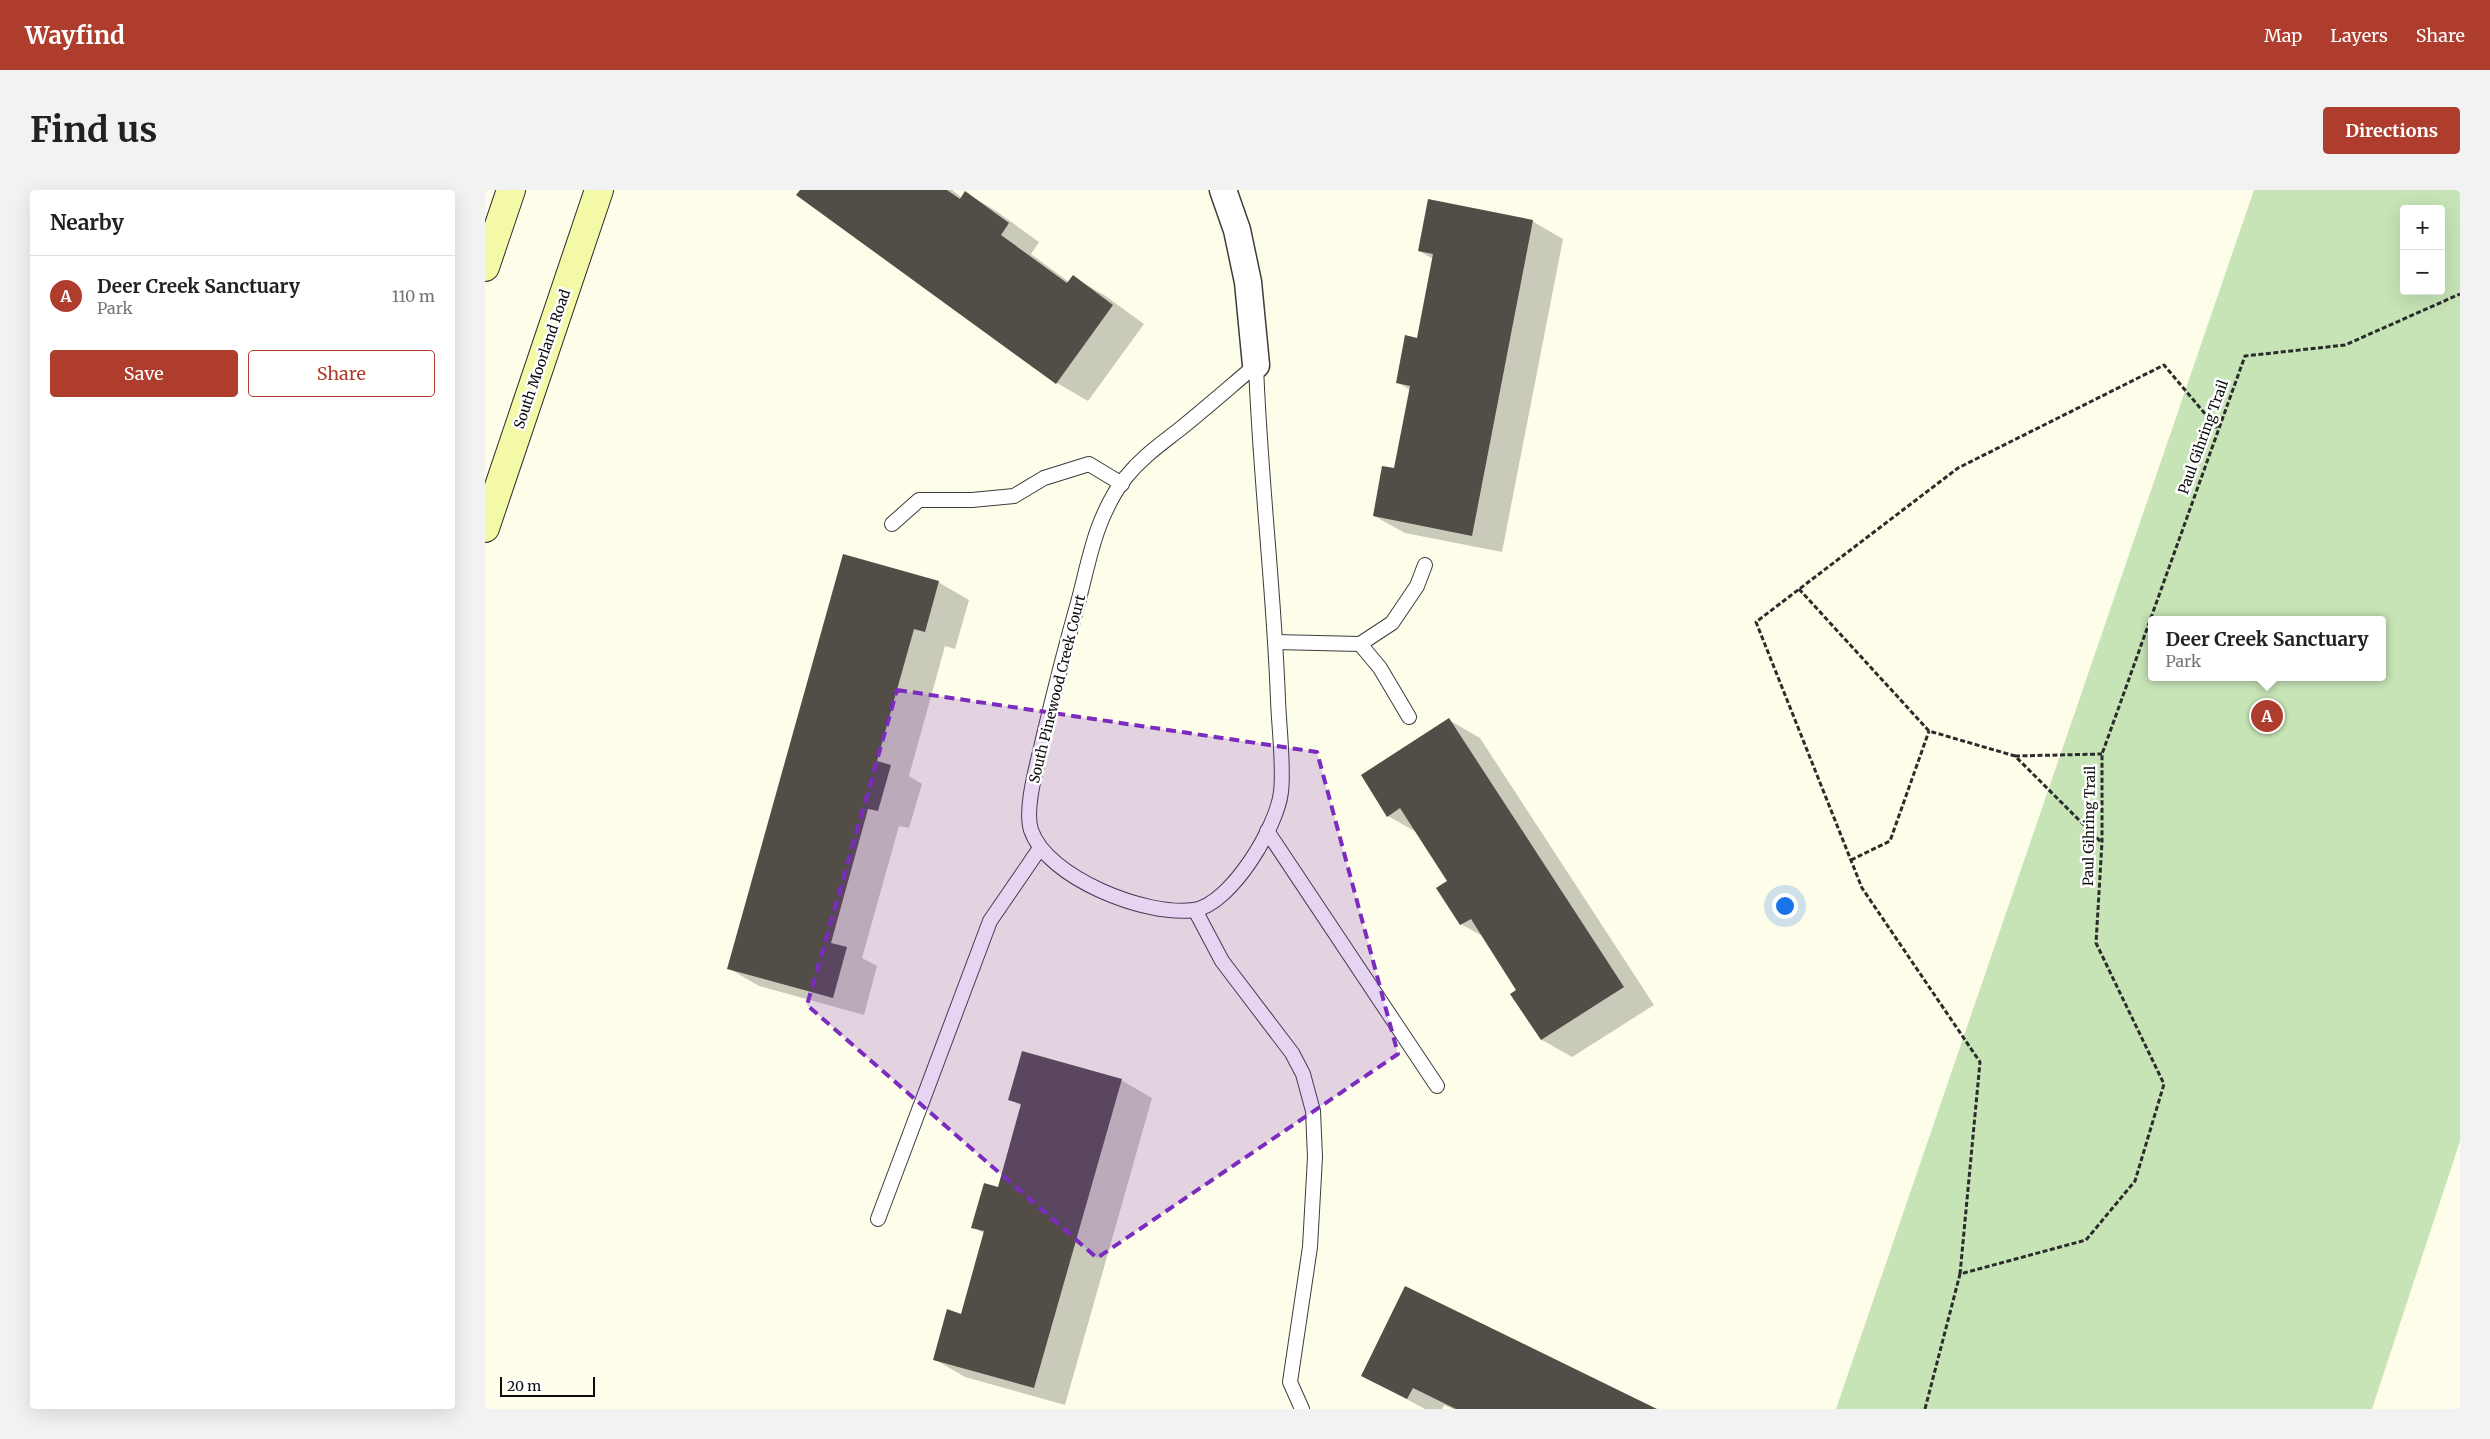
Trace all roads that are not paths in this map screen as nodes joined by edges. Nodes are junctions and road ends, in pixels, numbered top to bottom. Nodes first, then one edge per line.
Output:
1 (511, 190) edge
2 (599, 190) edge
3 (1223, 190) edge
4 (485, 267) edge
5 (1256, 365) junction
6 (1122, 484) junction
7 (892, 524) dead end
8 (485, 528) edge
9 (1425, 565) dead end
10 (1275, 642) junction
11 (1360, 644) junction
12 (1409, 717) dead end
13 (1267, 831) junction
14 (1040, 848) junction
15 (1195, 910) junction
16 (1437, 1086) dead end
17 (878, 1219) dead end
18 (1302, 1409) edge

1 - 4 main road
2 - 8 main road, South Moorland Road
3 - 5 street
5 - 6 lane, South Pinewood Creek Court
5 - 10 lane
6 - 7 lane
6 - 14 lane, South Pinewood Creek Court
9 - 11 lane
10 - 11 lane
10 - 13 lane
11 - 12 lane
13 - 15 lane
13 - 16 lane
14 - 15 lane, South Pinewood Creek Court
14 - 17 lane
15 - 18 lane

